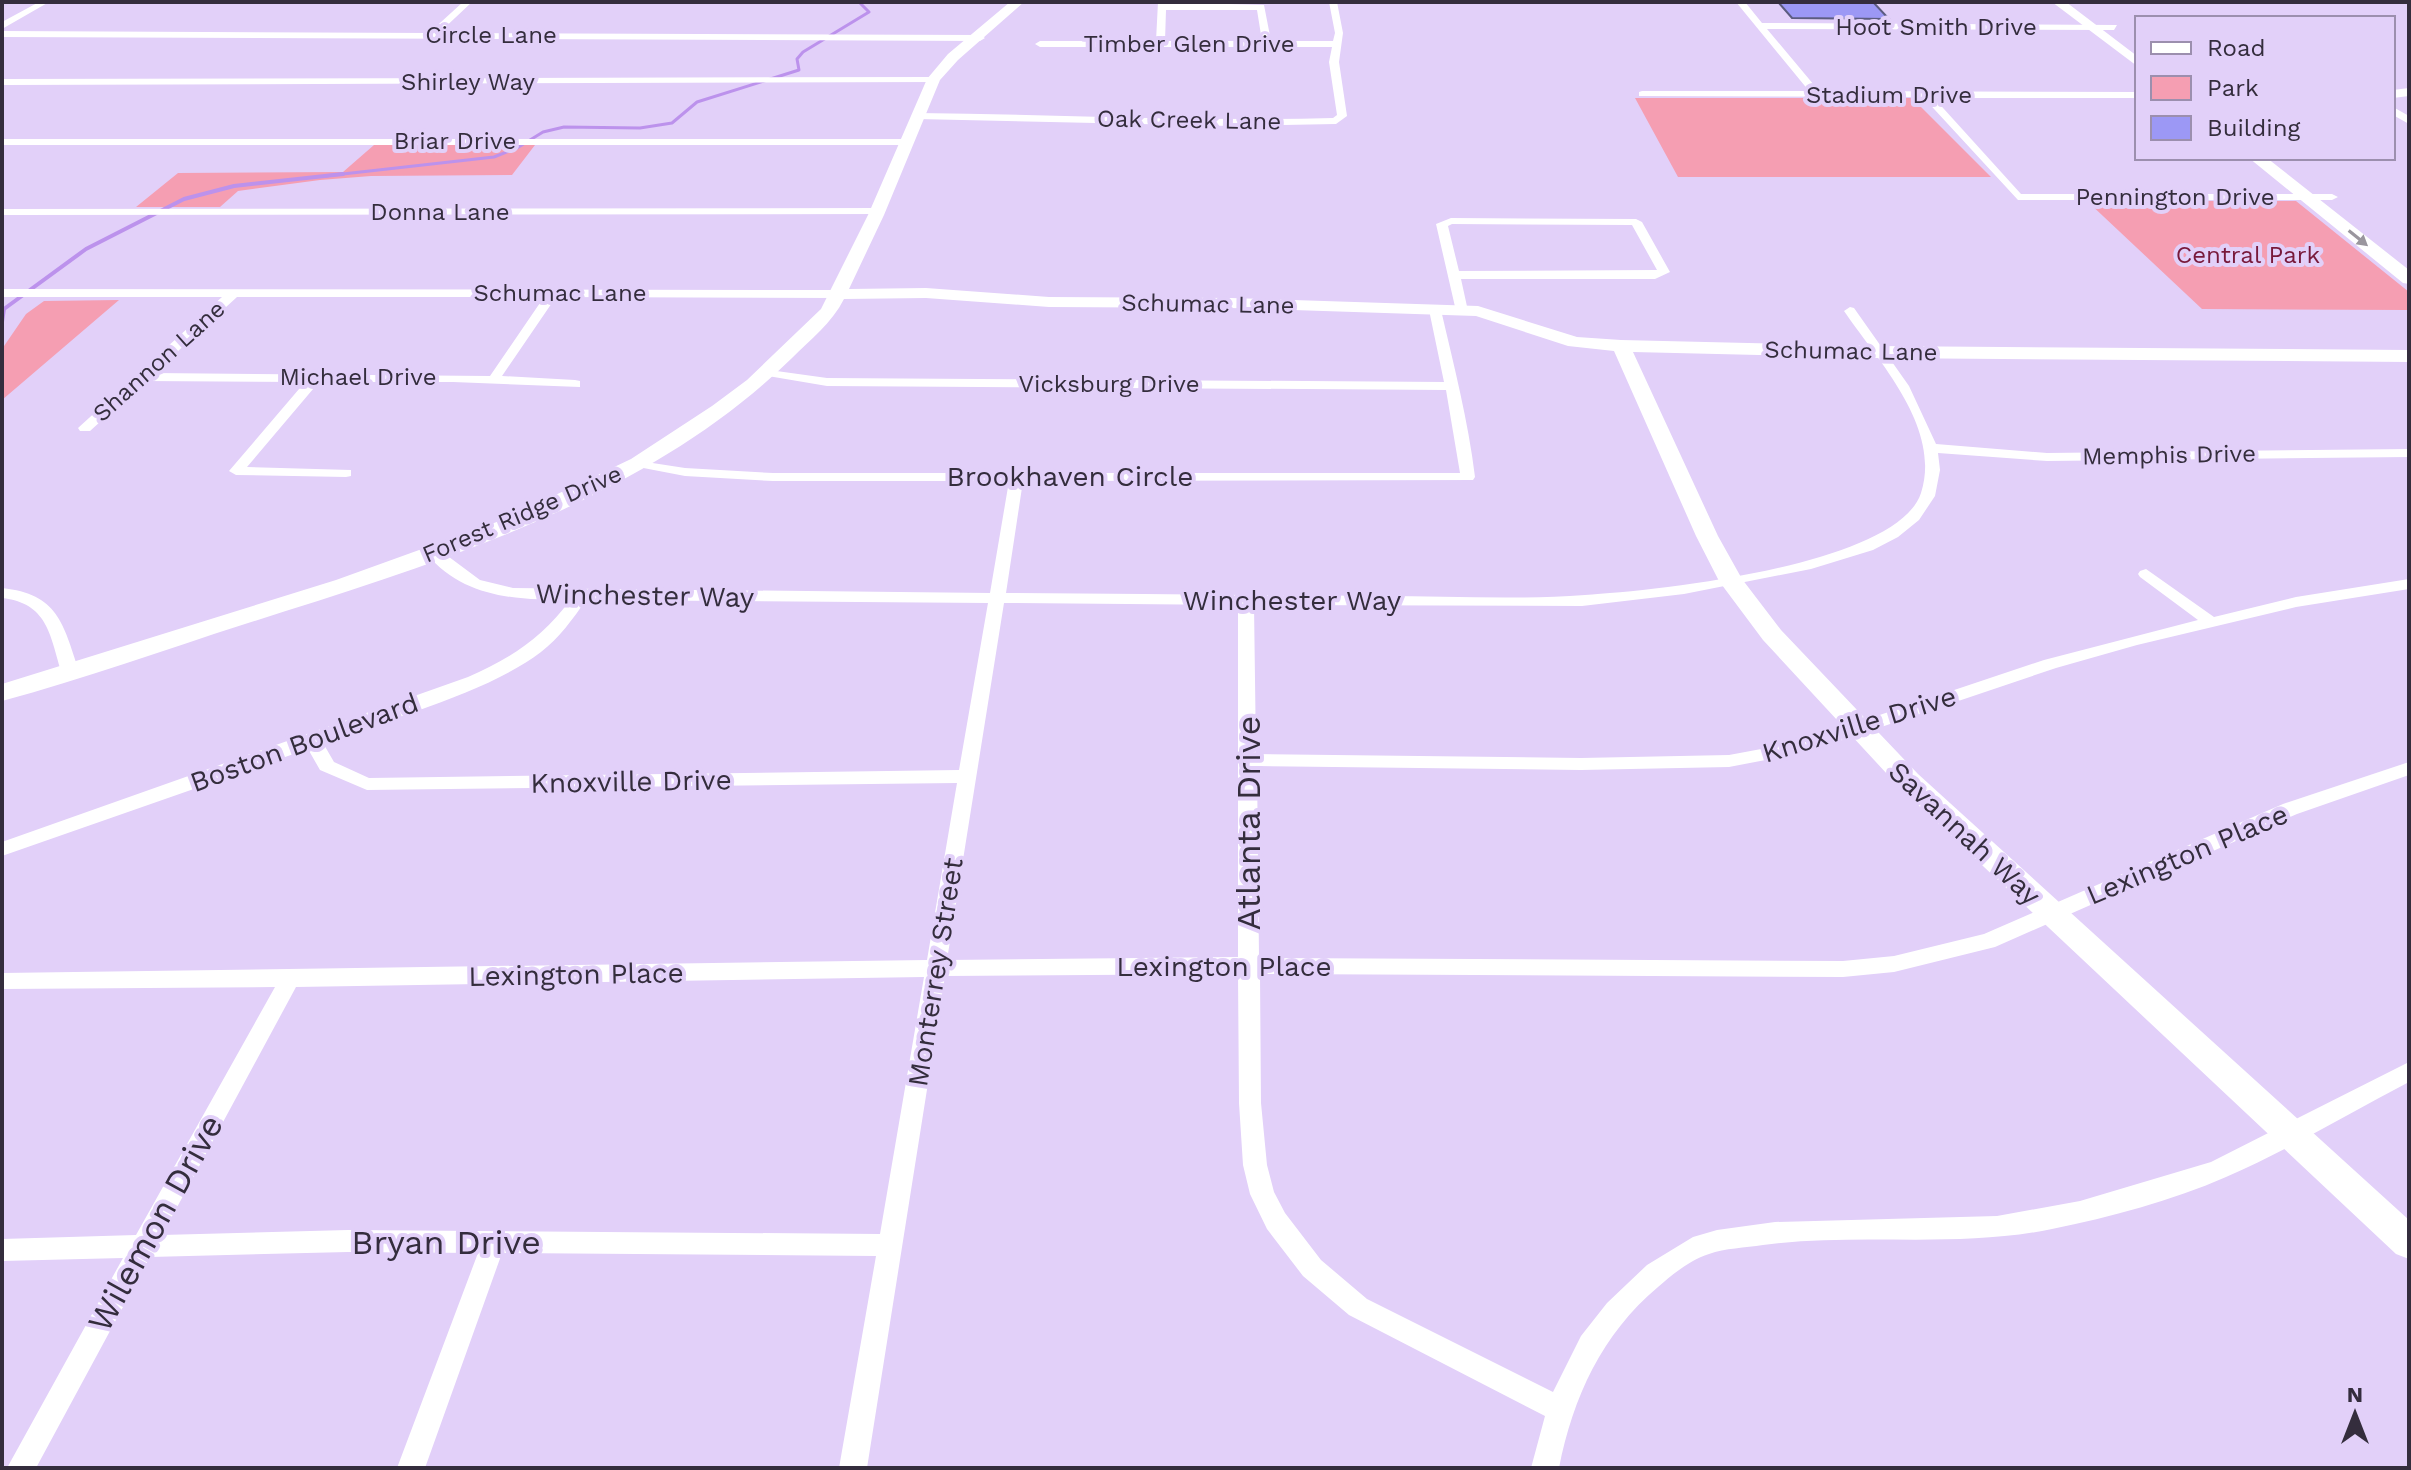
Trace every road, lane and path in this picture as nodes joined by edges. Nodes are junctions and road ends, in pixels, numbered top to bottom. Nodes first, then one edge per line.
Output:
1 (45, 2) edge
2 (468, 2) edge
3 (1018, 2) edge
4 (1333, 2) edge
5 (1740, 2) edge
6 (2058, 2) edge
7 (2082, 2) edge
8 (1162, 4) edge
9 (2094, 11) junction
10 (2070, 12) junction
11 (2, 26) edge
12 (1759, 26) junction
13 (2090, 27) junction
14 (2114, 27) junction
15 (2, 34) edge
16 (432, 35) junction
17 (980, 38) junction
18 (2135, 43) edge
19 (1040, 44) dead end
20 (1160, 44) junction
21 (1267, 44) junction
22 (1337, 44) junction
23 (2135, 61) edge
24 (934, 79) junction
25 (2, 82) edge
26 (1642, 94) dead end
27 (1817, 95) junction
28 (1926, 95) junction
29 (2135, 95) edge
30 (917, 116) junction
31 (2, 142) edge
32 (907, 142) junction
33 (2279, 166) edge
34 (2332, 197) junction
35 (2307, 198) junction
36 (878, 211) junction
37 (2, 212) edge
38 (2409, 258) edge
39 (1454, 275) junction
40 (2409, 279) edge
41 (9, 293) edge
42 (553, 293) junction
43 (233, 294) junction
44 (840, 294) junction
45 (1435, 310) junction
46 (1462, 311) junction
47 (1850, 311) dead end
48 (1621, 346) junction
49 (1877, 352) junction
50 (2409, 356) edge
51 (767, 372) junction
52 (141, 377) junction
53 (316, 377) junction
54 (494, 379) junction
55 (575, 384) dead end
56 (1452, 386) junction
57 (85, 428) dead end
58 (1930, 448) junction
59 (2409, 453) edge
60 (638, 463) junction
61 (346, 473) dead end
62 (1017, 476) junction
63 (435, 554) junction
64 (2146, 574) dead end
65 (1731, 581) junction
66 (2409, 584) edge
67 (2, 593) edge
68 (581, 595) junction
69 (997, 598) junction
70 (1246, 600) junction
71 (2211, 622) junction
72 (70, 671) junction
73 (2, 693) edge
74 (1858, 730) junction
75 (313, 741) junction
76 (1247, 760) junction
77 (2409, 768) edge
78 (968, 776) junction
79 (2, 849) edge
80 (2049, 912) junction
81 (1249, 966) junction
82 (936, 968) junction
83 (290, 979) junction
84 (2, 981) edge
85 (2409, 1071) edge
86 (2287, 1133) junction
87 (494, 1242) junction
88 (2409, 1243) edge
89 (142, 1244) junction
90 (890, 1245) junction
91 (2, 1250) edge
92 (1561, 1410) junction
93 (21, 1468) edge
94 (411, 1468) edge
95 (853, 1468) edge
96 (1545, 1468) edge

1 - 11 street
2 - 16 street
3 - 17 main road, Forest Ridge Drive
4 - 22 street, Oak Creek Lane
5 - 12 street
6 - 10 main road
7 - 9 main road
8 - 20 street
8 - 21 street
9 - 10 main road
9 - 14 main road
10 - 13 main road
12 - 13 street, Hoot Smith Drive
12 - 27 street
13 - 14 street, Hoot Smith Drive
13 - 23 main road
14 - 18 main road
15 - 16 street, Circle Lane
16 - 17 street, Circle Lane
17 - 24 main road, Forest Ridge Drive
19 - 20 street, Timber Glen Drive
20 - 21 street, Timber Glen Drive
21 - 22 street, Timber Glen Drive
22 - 30 street, Oak Creek Lane
24 - 25 street, Shirley Way
24 - 30 main road, Forest Ridge Drive
26 - 27 street, Stadium Drive
27 - 28 street, Stadium Drive
28 - 29 street, Stadium Drive
28 - 35 street, Pennington Drive
30 - 32 main road, Forest Ridge Drive
31 - 32 street, Briar Drive
32 - 36 main road, Forest Ridge Drive
33 - 34 main road
33 - 35 main road
34 - 35 street, Pennington Drive
34 - 38 main road
35 -> 40 main road
36 - 37 street, Donna Lane
36 - 44 main road, Forest Ridge Drive
39 - 39 street
39 - 46 street
41 - 43 street, Schumac Lane
42 - 43 street, Schumac Lane
42 - 44 street, Schumac Lane
42 - 54 street
43 - 52 street, Shannon Lane
44 - 45 main road, Schumac Lane
44 - 51 main road, Forest Ridge Drive
45 - 46 main road, Schumac Lane
45 - 56 street
46 - 48 main road, Schumac Lane
47 - 49 street, Winchester Way
48 - 49 main road, Schumac Lane
48 - 65 main road, Savannah Way
49 - 50 main road, Schumac Lane
49 - 58 street, Winchester Way
51 - 56 street, Vicksburg Drive
51 - 60 main road, Forest Ridge Drive
52 - 53 street, Michael Drive
52 - 57 street, Shannon Lane
53 - 54 street, Michael Drive
53 - 61 street
54 - 55 street, Michael Drive
56 - 62 street, Brookhaven Circle
58 - 59 street, Memphis Drive
58 - 65 street, Winchester Way
60 - 62 street, Brookhaven Circle
60 - 63 main road, Forest Ridge Drive
62 - 69 street, Monterrey Street
63 - 68 street, Winchester Way
63 - 72 main road, Forest Ridge Drive
64 - 71 street
65 - 70 street, Winchester Way
65 - 74 main road, Savannah Way
66 - 71 street, Knoxville Drive
67 - 72 street
68 - 69 street, Winchester Way
68 - 75 street, Boston Boulevard
69 - 70 street, Winchester Way
69 - 78 street, Monterrey Street
70 - 76 street, Atlanta Drive
71 - 74 street, Knoxville Drive
72 - 73 main road, Forest Ridge Drive
74 - 76 street, Knoxville Drive
74 - 80 main road, Savannah Way
75 - 78 street, Knoxville Drive
75 - 79 street, Boston Boulevard
76 - 81 street, Atlanta Drive
77 - 80 street, Lexington Place
78 - 82 street, Monterrey Street
80 - 81 street, Lexington Place
80 - 86 main road, Savannah Way
81 - 82 street, Lexington Place
81 - 92 street, Atlanta Drive
82 - 83 street, Lexington Place
82 - 90 street, Monterrey Street
83 - 84 street, Lexington Place
83 - 89 street, Wilemon Drive
85 - 86 street
86 - 88 main road, Savannah Way
86 - 92 street
87 - 89 street, Bryan Drive
87 - 90 street, Bryan Drive
87 - 94 street
89 - 91 street, Bryan Drive
89 - 93 street, Wilemon Drive
90 - 95 street, Monterrey Street
92 - 96 street

